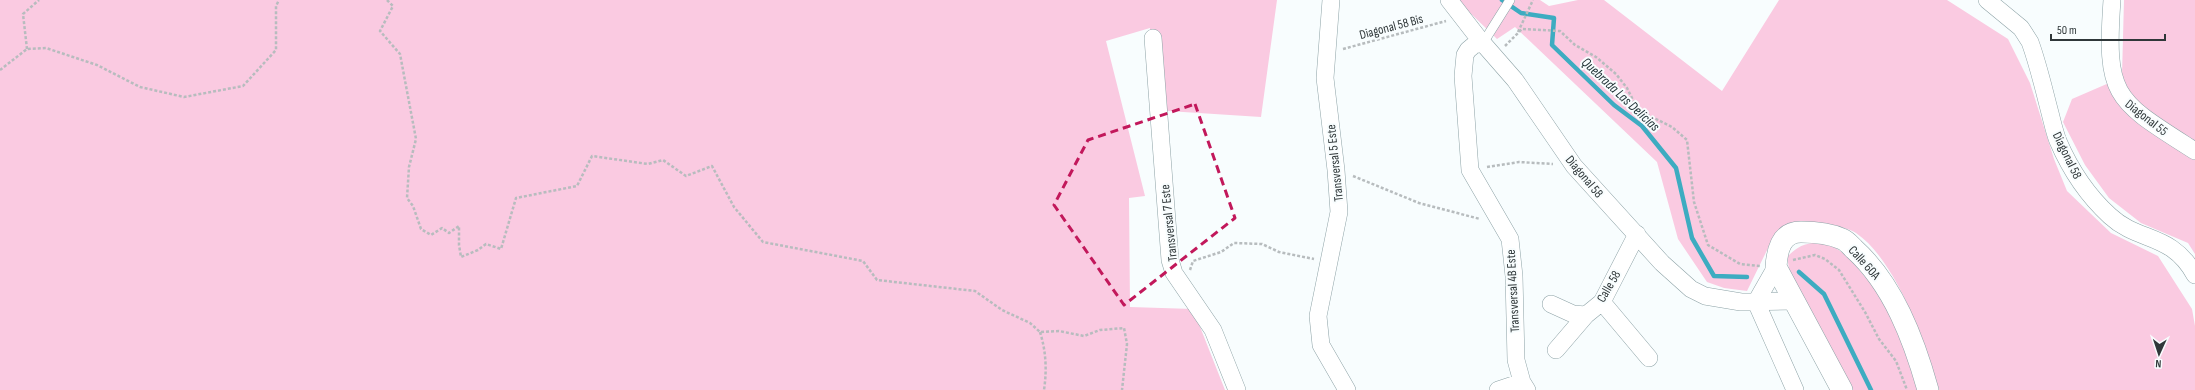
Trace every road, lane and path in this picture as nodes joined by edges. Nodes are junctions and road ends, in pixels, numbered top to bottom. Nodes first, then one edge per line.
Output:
1 (39, 0) edge
2 (279, 0) edge
3 (387, 0) edge
4 (1331, 0) edge
5 (1449, 0) edge
6 (1533, 0) edge
7 (1987, 0) edge
8 (2112, 0) edge
9 (1508, 3) edge
10 (1462, 16) junction
11 (1517, 34) junction
12 (1153, 38) dead end
13 (27, 49) junction
14 (1488, 49) junction
15 (1326, 54) junction
16 (0, 70) edge
17 (2195, 151) edge
18 (1574, 166) junction
19 (1336, 170) junction
20 (1470, 170) junction
21 (1500, 224) junction
22 (1637, 234) junction
23 (1328, 257) junction
24 (1776, 267) junction
25 (2195, 275) edge
26 (1184, 286) junction
27 (1794, 301) junction
28 (1602, 302) junction
29 (1756, 302) junction
30 (1551, 304) dead end
31 (1586, 315) junction
32 (1040, 332) junction
33 (1556, 350) dead end
34 (1650, 358) dead end
35 (1525, 386) edge
36 (1044, 390) edge
37 (1122, 390) edge
38 (1237, 390) edge
39 (1347, 390) edge
40 (1498, 390) edge
41 (1795, 390) edge
42 (1842, 390) edge
43 (1907, 390) edge
44 (1928, 390) edge

1 - 13 path
2 - 13 path
3 - 32 path
4 - 15 street, Transversal 5 Este
5 - 10 street, Diagonal 58
6 - 11 path
7 - 25 street, Diagonal 58
8 - 17 street, Diagonal 55
9 - 14 lane
10 - 14 street, Diagonal 58
10 - 15 path, Diagonal 58 Bis
11 - 14 path
11 - 24 path
12 - 26 street, Transversal 7 Este
13 - 16 path
14 - 18 street, Diagonal 58
14 - 20 street, Transversal 4B Este
15 - 19 street, Transversal 5 Este
18 - 20 path
18 - 22 street, Diagonal 58
19 - 21 path
19 - 23 street, Transversal 5 Este
20 - 21 street, Transversal 4B Este
21 - 35 street, Transversal 4B Este
22 - 28 street, Calle 58
22 - 29 street, Diagonal 58
23 - 26 path
23 - 39 street, Transversal 5 Este
24 - 27 street
24 - 29 street
24 - 43 path
24 - 44 street, Calle 60A
26 - 38 street, Transversal 7 Este
27 - 29 street, Diagonal 58
27 - 42 street
28 - 31 street, Calle 58
28 - 34 street
29 - 41 street
30 - 31 street
31 - 33 street, Calle 58
32 - 36 path
32 - 37 path
35 - 40 street

